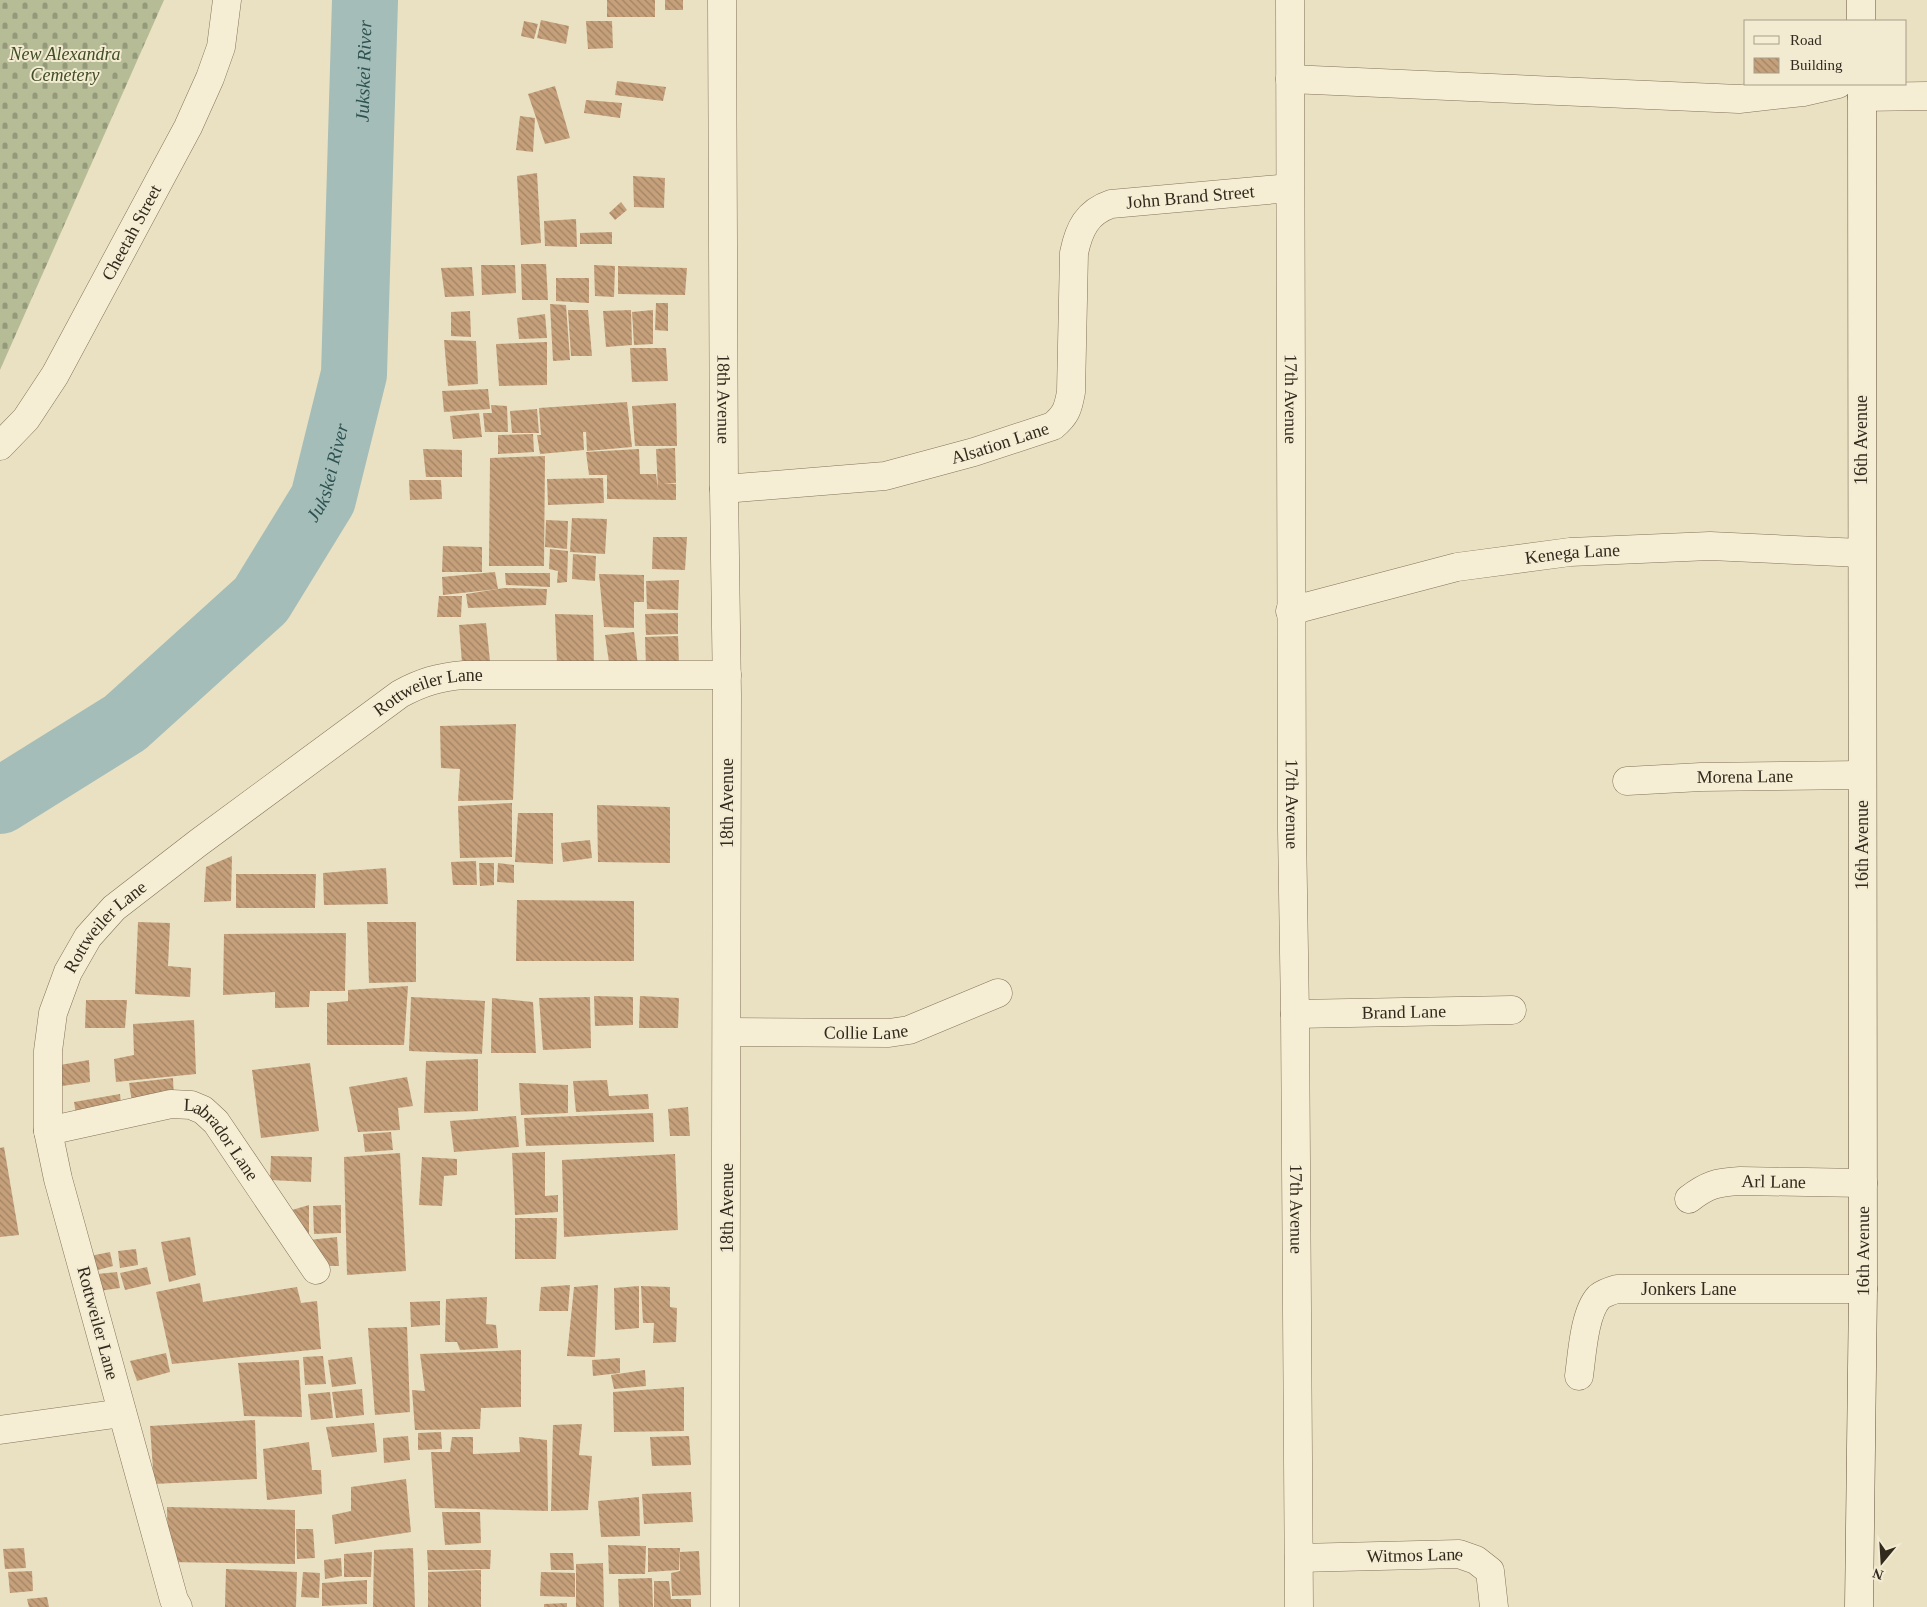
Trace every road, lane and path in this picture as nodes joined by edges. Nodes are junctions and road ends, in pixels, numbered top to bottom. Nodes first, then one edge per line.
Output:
1 (227, 0) edge
2 (722, 0) edge
3 (1290, 0) edge
4 (1861, 0) edge
5 (1861, 20) edge
6 (1290, 80) junction
7 (1834, 85) edge
8 (1862, 90) edge
9 (1927, 96) edge
10 (1290, 188) junction
11 (1094, 212) joint
12 (0, 446) edge
13 (724, 489) junction
14 (1861, 553) junction
15 (1290, 612) junction
16 (727, 675) junction
17 (1862, 775) junction
18 (1627, 781) dead end
19 (998, 993) dead end
20 (1512, 1010) dead end
21 (1295, 1014) junction
22 (727, 1032) junction
23 (48, 1131) junction
24 (1863, 1182) junction
25 (1689, 1199) dead end
26 (316, 1270) dead end
27 (1863, 1289) junction
28 (1579, 1376) dead end
29 (122, 1412) junction
30 (0, 1430) edge
31 (1298, 1558) junction
32 (176, 1604) edge
33 (725, 1607) edge
34 (1299, 1607) edge
35 (1494, 1607) edge
36 (1859, 1607) edge

1 - 12 street, Cheetah Street
2 - 13 street, 18th Avenue
3 - 6 street, 17th Avenue
4 - 5 street
6 - 7 street
6 - 10 street, 17th Avenue
8 - 9 street
8 - 14 street, 16th Avenue
10 - 11 street, John Brand Street
10 - 15 street, 17th Avenue
11 - 13 street, Alsation Lane
13 - 16 street, 18th Avenue
14 - 15 street, Kenega Lane
14 - 17 street, 16th Avenue
15 - 21 street, 17th Avenue
16 - 22 street, 18th Avenue
16 - 23 street, Rottweiler Lane
17 - 18 street, Morena Lane
17 - 24 street, 16th Avenue
19 - 22 street, Collie Lane
20 - 21 street, Brand Lane
21 - 31 street, 17th Avenue
22 - 33 street, 18th Avenue
23 - 26 street, Labrador Lane
23 - 29 street, Rottweiler Lane
24 - 25 street, Arl Lane
24 - 27 street, 16th Avenue
27 - 28 street, Jonkers Lane
27 - 36 street, 16th Avenue
29 - 30 street
29 - 32 street, Rottweiler Lane
31 - 34 street, 17th Avenue
31 - 35 street, Witmos Lane

